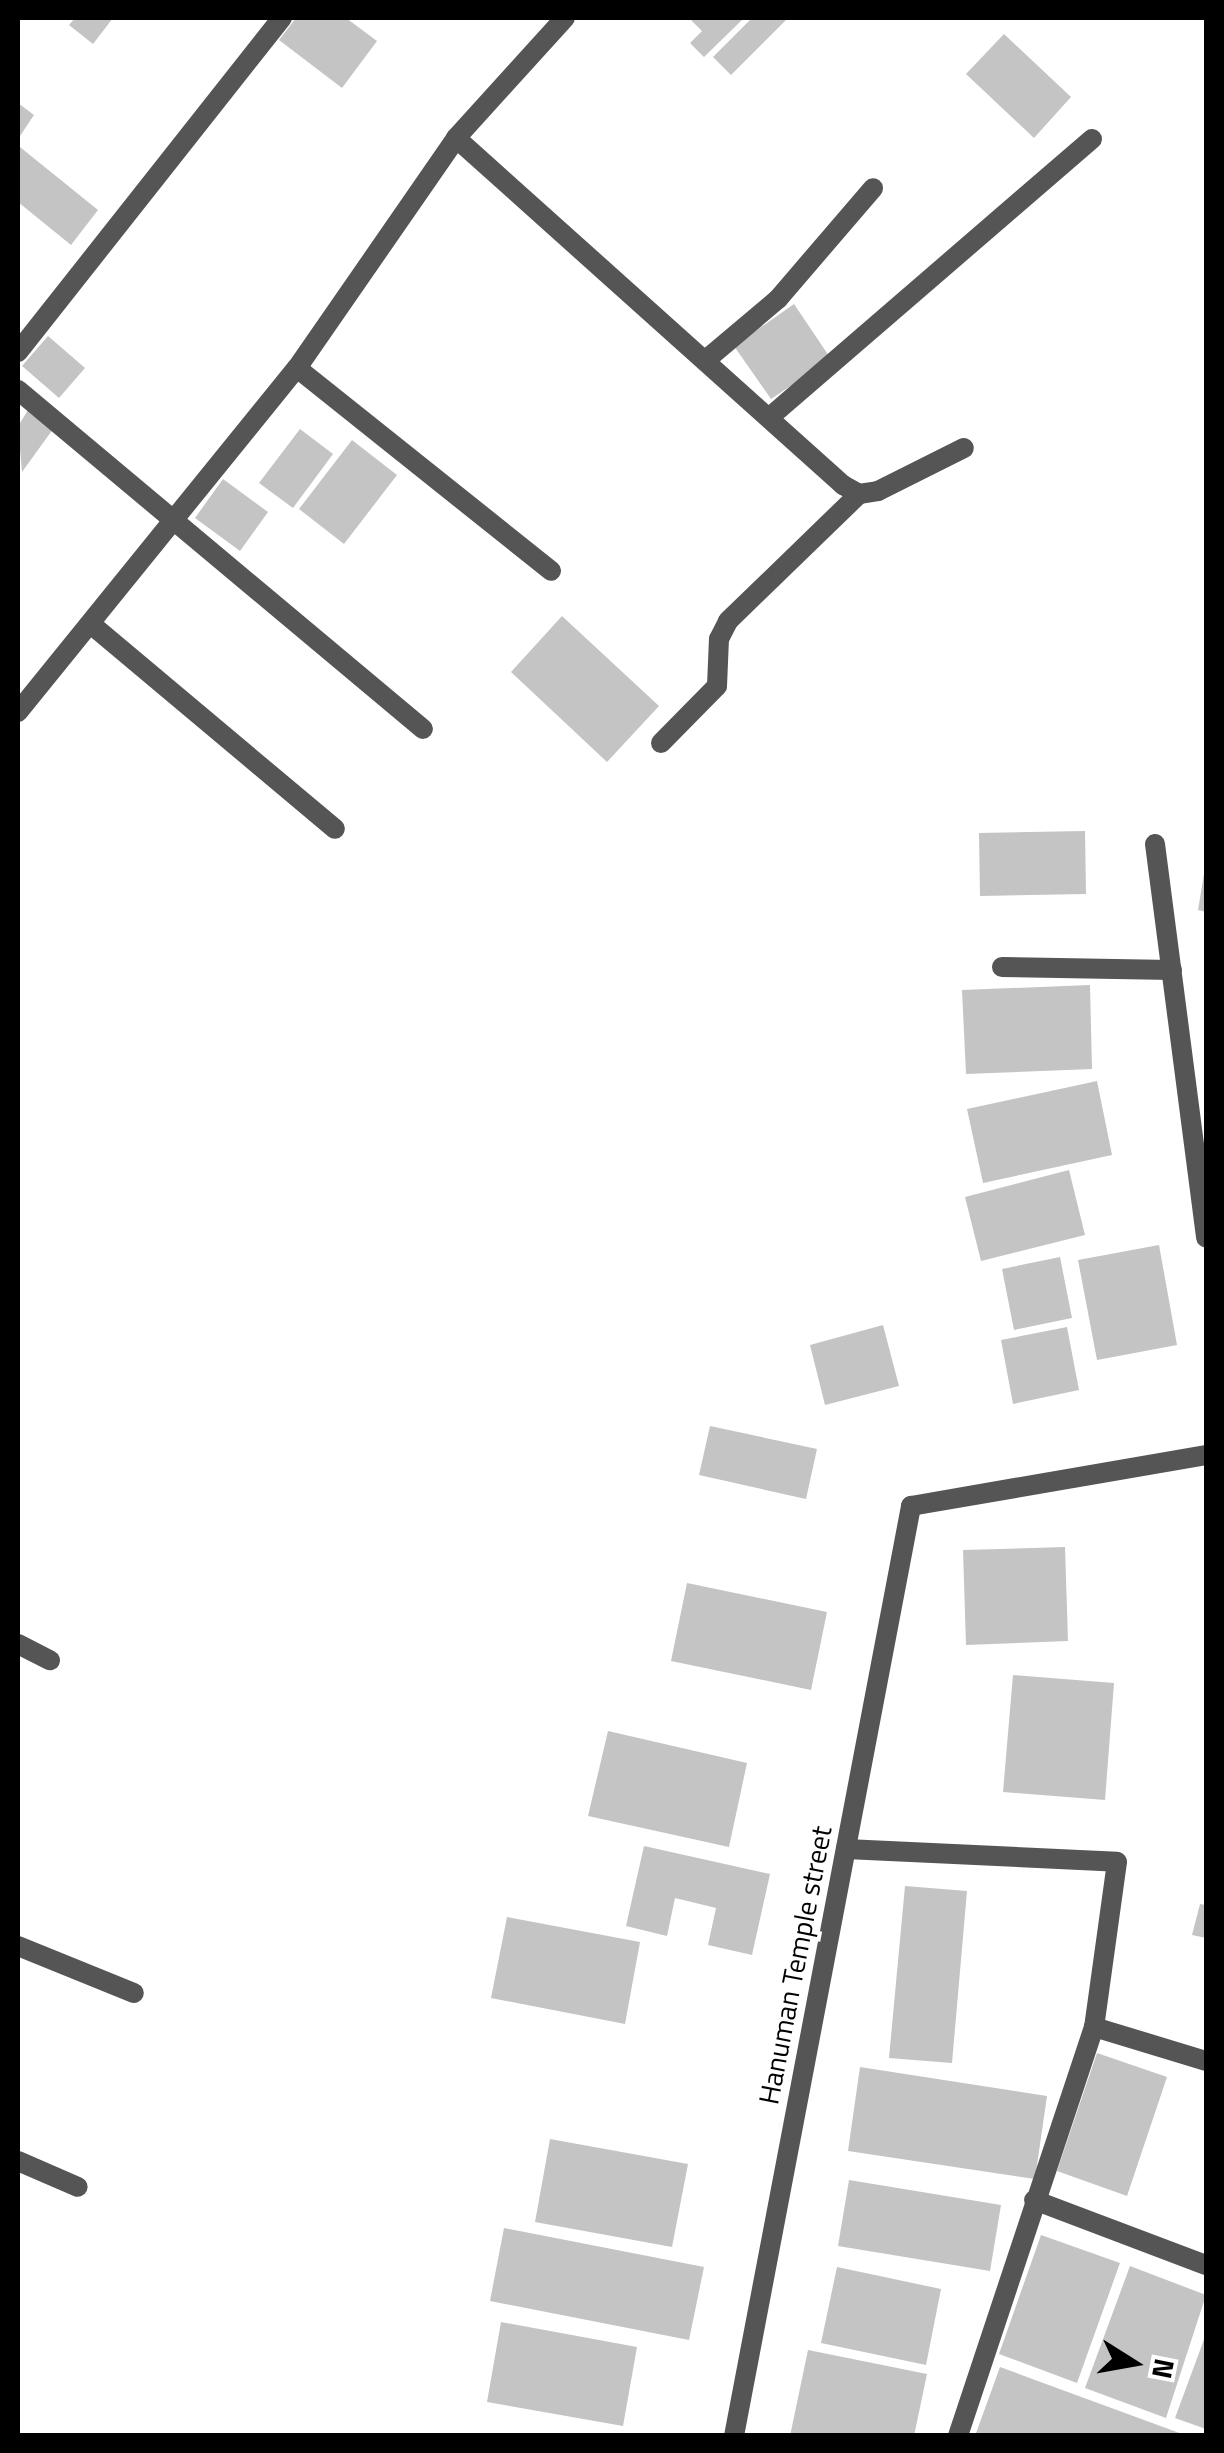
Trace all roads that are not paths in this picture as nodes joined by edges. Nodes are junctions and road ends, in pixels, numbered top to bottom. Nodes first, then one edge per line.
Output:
1 (282, 18) edge
2 (565, 18) edge
3 (456, 138) junction
4 (1092, 139) dead end
5 (873, 188) dead end
6 (18, 352) edge
7 (707, 359) junction
8 (297, 368) junction
9 (18, 390) edge
10 (771, 416) junction
11 (964, 448) dead end
12 (860, 494) junction
13 (174, 524) junction
14 (551, 571) dead end
15 (92, 625) junction
16 (18, 712) edge
17 (423, 729) dead end
18 (661, 742) dead end
19 (335, 829) dead end
20 (1155, 844) dead end
21 (1002, 967) dead end
22 (1172, 970) junction
23 (1206, 1238) edge
24 (1206, 1455) edge
25 (18, 1644) edge
26 (50, 1660) dead end
27 (846, 1849) junction
28 (18, 1946) edge
29 (134, 1992) dead end
30 (1094, 2027) junction
31 (1206, 2061) edge
32 (18, 2161) edge
33 (78, 2187) dead end
34 (1034, 2200) junction
35 (1206, 2265) edge
36 (734, 2436) edge
37 (958, 2436) edge

1 - 6 street
2 - 3 street
3 - 7 street
3 - 8 street
4 - 10 street
5 - 7 street
7 - 10 street
8 - 13 street
8 - 14 street
9 - 13 street
10 - 12 street
11 - 12 street
12 - 18 street
13 - 15 street
13 - 17 street
15 - 16 street
15 - 19 street
20 - 22 street
21 - 22 street
22 - 23 street
24 - 27 street, Hanuman Temple street
25 - 26 street
27 - 30 street
27 - 36 street, Hanuman Temple street
28 - 29 street
30 - 31 street
30 - 34 street
32 - 33 street
34 - 35 street
34 - 37 street

